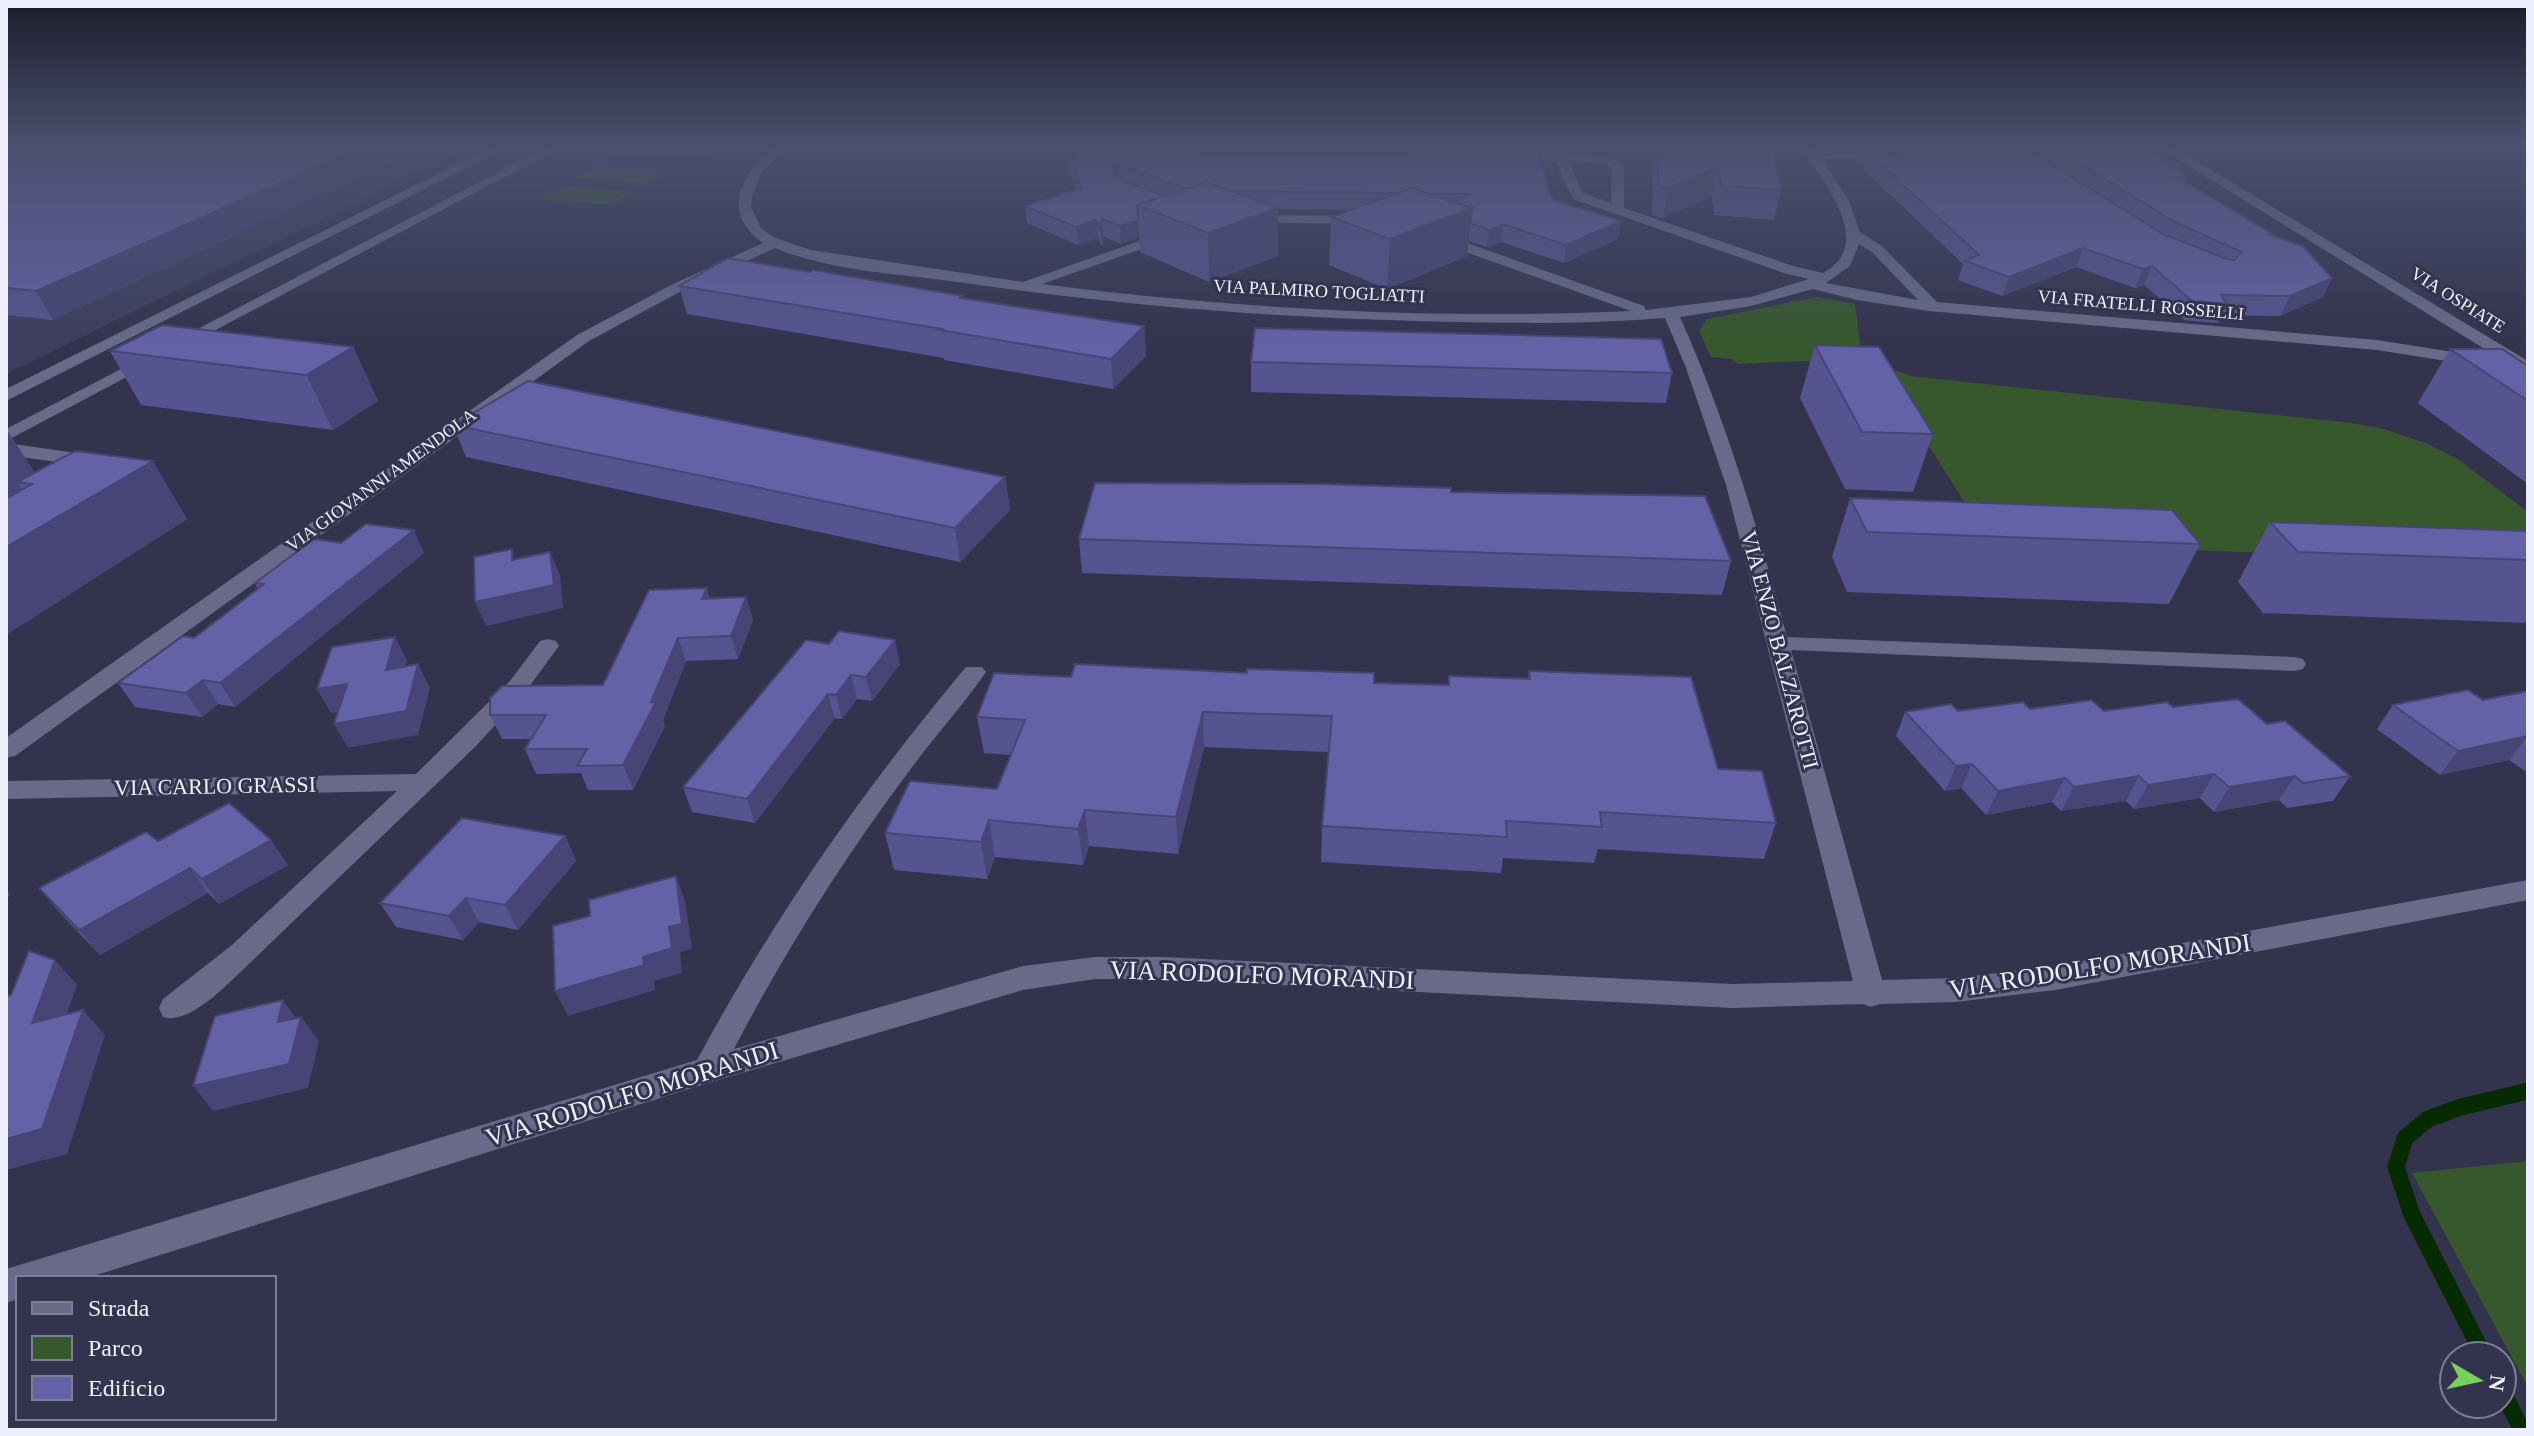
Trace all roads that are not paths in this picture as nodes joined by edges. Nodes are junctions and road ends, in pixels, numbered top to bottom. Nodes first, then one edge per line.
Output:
1 (372, 212) edge
2 (432, 212) edge
3 (749, 212) edge
4 (1626, 212) edge
5 (1846, 212) edge
6 (2272, 212) edge
7 (1232, 219) edge
8 (1378, 221) edge
9 (1186, 229) edge
10 (1853, 234) junction
11 (1432, 235) edge
12 (774, 243) junction
13 (1760, 257) junction
14 (1846, 262) junction
15 (1778, 266) junction
16 (1826, 278) junction
17 (1865, 280) junction
18 (1810, 283) junction
19 (1021, 286) junction
20 (1791, 290) junction
21 (1903, 303) junction
22 (1932, 306) junction
23 (1661, 313) junction
24 (2375, 344) junction
25 (2499, 349) junction
26 (2425, 351) junction
27 (2528, 367) edge
28 (2528, 377) edge
29 (6, 396) edge
30 (6, 436) edge
31 (6, 449) edge
32 (74, 483) edge
33 (1779, 643) junction
34 (548, 646) dead end
35 (2295, 664) dead end
36 (974, 672) dead end
37 (6, 750) edge
38 (423, 782) junction
39 (6, 790) edge
40 (2528, 890) edge
41 (1871, 995) junction
42 (174, 1008) dead end
43 (708, 1070) junction
44 (39, 1276) edge

1 - 29 street
2 - 30 street
3 - 12 street
4 - 13 street
5 - 10 street
6 - 25 street, VIA OSPIATE
7 - 8 street
9 - 19 street
10 - 14 street
10 - 22 street
11 - 23 street
12 - 19 street, VIA PALMIRO TOGLIATTI
12 - 37 street, VIA GIOVANNI AMENDOLA
13 - 15 street
13 - 16 street
14 - 16 street, VIA PALMIRO TOGLIATTI
14 - 17 street, VIA FRATELLI ROSSELLI
15 - 16 street
15 - 20 street
16 - 17 street, VIA FRATELLI ROSSELLI
16 - 18 street, VIA PALMIRO TOGLIATTI
17 - 21 street, VIA FRATELLI ROSSELLI
18 - 20 street, VIA PALMIRO TOGLIATTI
18 - 21 street, VIA FRATELLI ROSSELLI
19 - 23 street, VIA PALMIRO TOGLIATTI
20 - 23 street, VIA PALMIRO TOGLIATTI
21 - 22 street, VIA FRATELLI ROSSELLI
22 - 24 street, VIA FRATELLI ROSSELLI
23 - 33 street, VIA ENZO BALZAROTTI
24 - 25 street, VIA FRATELLI ROSSELLI
24 - 26 street, VIA FRATELLI ROSSELLI
25 - 26 street, VIA FRATELLI ROSSELLI
25 - 27 street, VIA OSPIATE
26 - 28 street, VIA FRATELLI ROSSELLI
31 - 32 street
33 - 35 street
33 - 41 street, VIA ENZO BALZAROTTI
34 - 38 street
36 - 43 street
38 - 39 street, VIA CARLO GRASSI
38 - 42 street
40 - 41 street, VIA RODOLFO MORANDI
41 - 43 street, VIA RODOLFO MORANDI
43 - 44 street, VIA RODOLFO MORANDI

